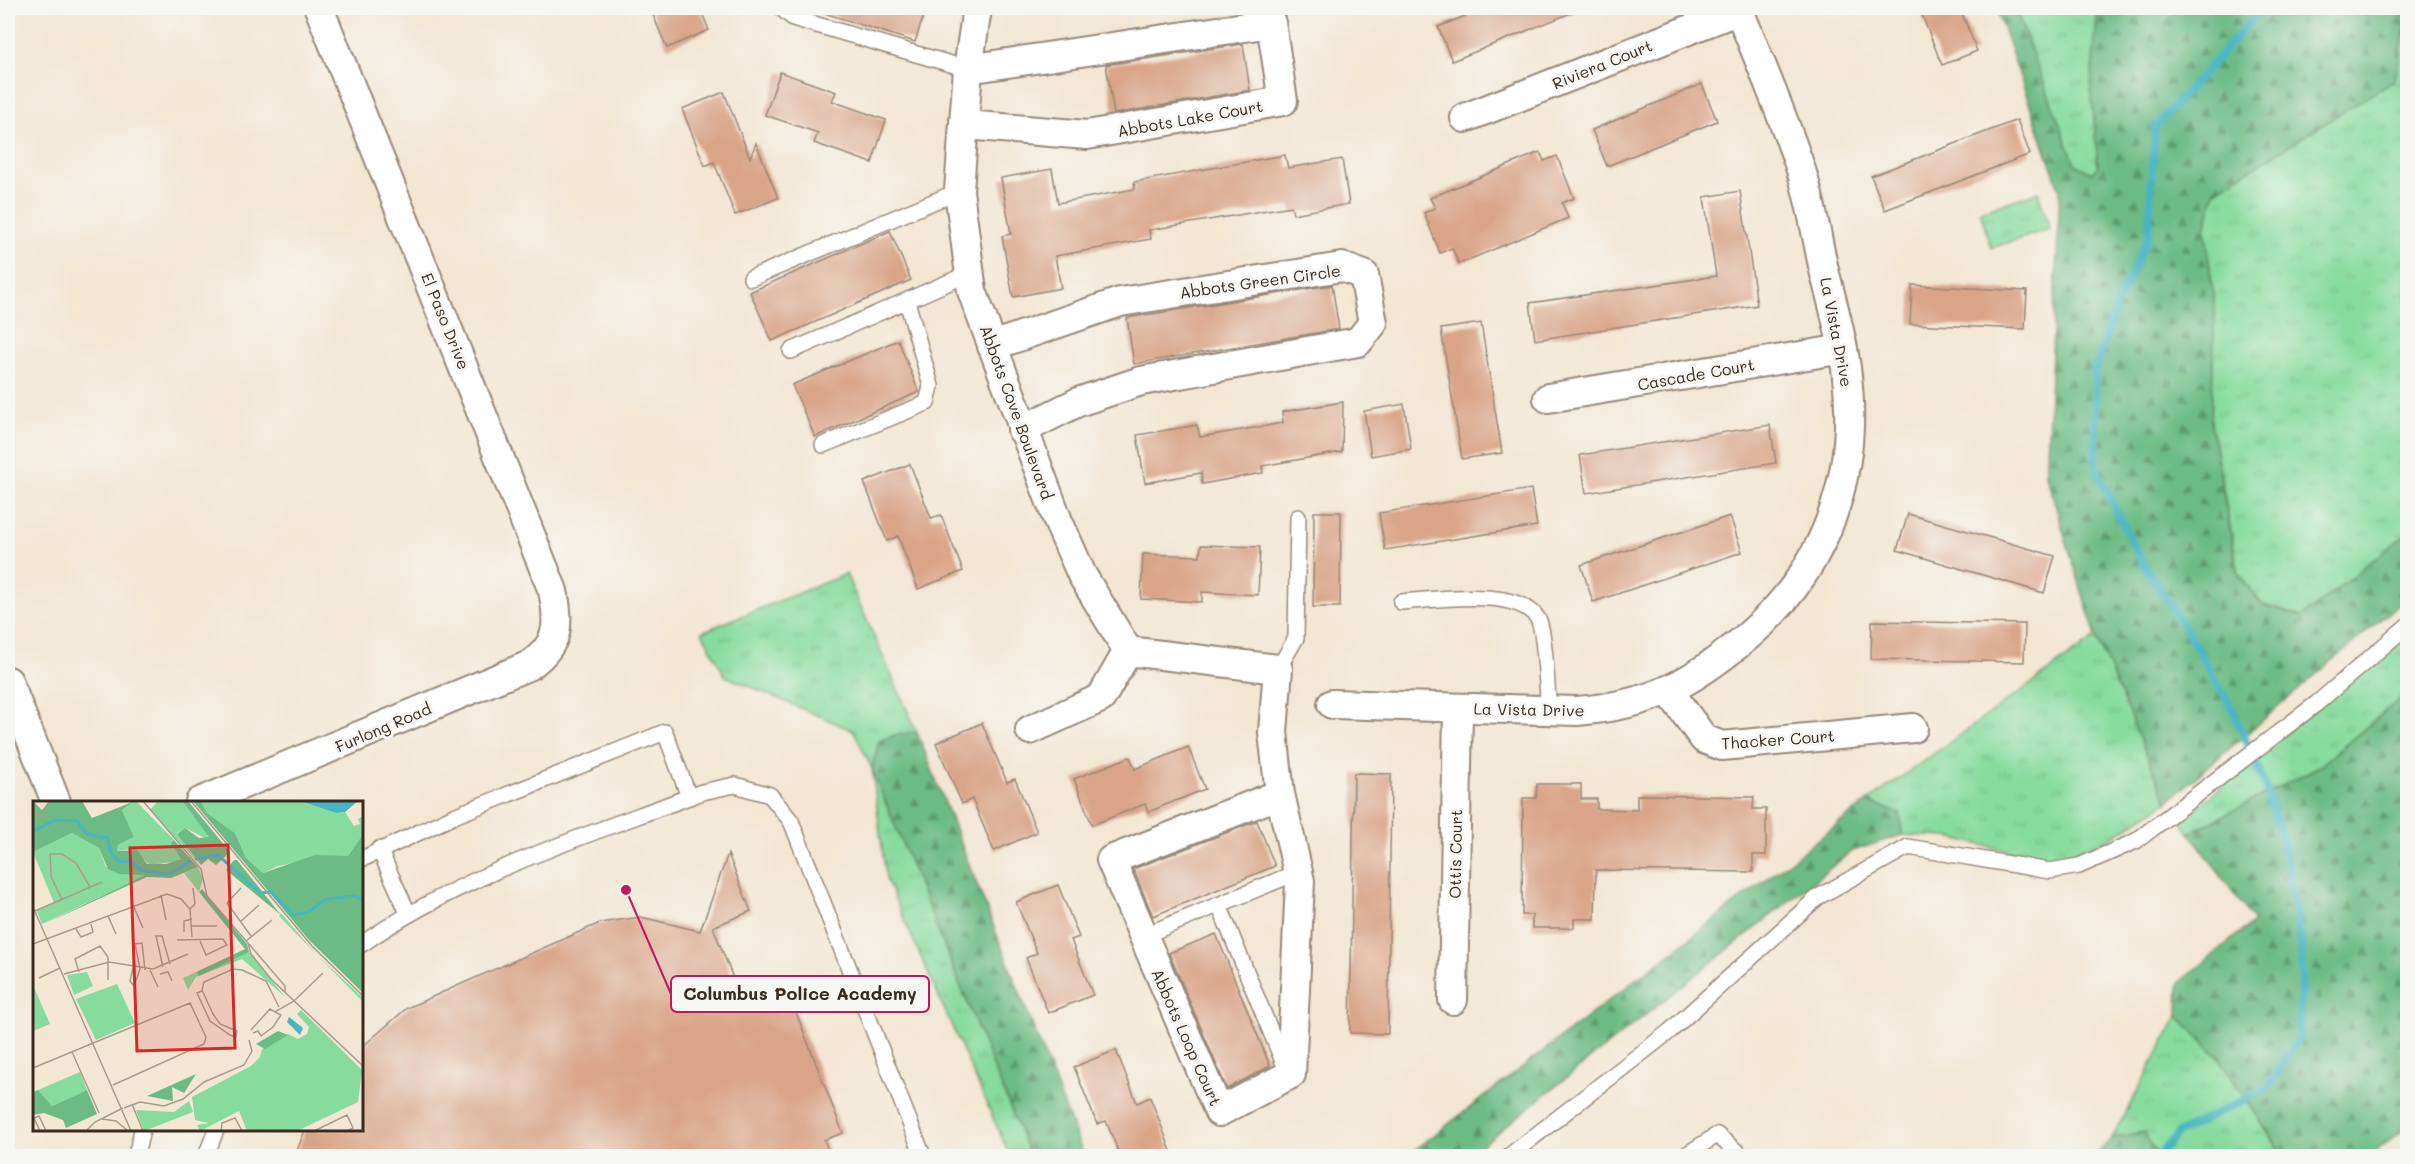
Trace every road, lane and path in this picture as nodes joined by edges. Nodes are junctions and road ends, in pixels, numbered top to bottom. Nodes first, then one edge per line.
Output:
1 (319, 8) edge
2 (781, 8) edge
3 (977, 8) edge
4 (1738, 9) edge
5 (968, 69) junction
6 (1465, 118) dead end
7 (965, 126) junction
8 (959, 191) junction
9 (970, 273) junction
10 (751, 278) dead end
11 (907, 301) junction
12 (992, 346) junction
13 (1843, 349) junction
14 (791, 351) dead end
15 (1548, 398) dead end
16 (1022, 430) junction
17 (823, 445) dead end
18 (1298, 517) dead end
19 (1401, 602) dead end
20 (2408, 625) edge
21 (555, 637) joint
22 (1128, 651) junction
23 (1278, 669) junction
24 (8, 681) edge
25 (1669, 691) junction
26 (1332, 704) dead end
27 (1458, 708) junction
28 (1549, 710) junction
29 (1913, 728) dead end
30 (1030, 730) dead end
31 (1280, 794) junction
32 (689, 797) junction
33 (56, 801) edge
34 (202, 801) edge
35 (379, 849) junction
36 (363, 858) edge
37 (1298, 872) junction
38 (1220, 905) junction
39 (408, 913) junction
40 (1143, 936) junction
41 (363, 943) edge
42 (1453, 1000) dead end
43 (1288, 1075) junction
44 (142, 1131) edge
45 (216, 1131) edge
46 (136, 1156) edge
47 (207, 1156) edge
48 (923, 1156) edge
49 (1509, 1156) edge
50 (1684, 1156) edge
51 (1742, 1156) edge

1 - 21 street, El Paso Drive
2 - 5 lane
3 - 5 street, Abbots Cove Boulevard
4 - 6 street, Riviera Court
4 - 13 street, La Vista Drive
5 - 7 street, Abbots Cove Boulevard
5 - 7 street, Abbots Lake Court
7 - 8 street, Abbots Cove Boulevard
8 - 9 street, Abbots Cove Boulevard
8 - 10 lane
9 - 11 lane
9 - 12 street, Abbots Cove Boulevard
11 - 14 lane
11 - 17 lane
12 - 16 street, Abbots Cove Boulevard
12 - 16 street, Abbots Green Circle
13 - 15 street, Cascade Court
13 - 25 street, La Vista Drive
16 - 22 street, Abbots Cove Boulevard
18 - 23 lane
19 - 28 lane
20 - 49 lane
21 - 34 street, Furlong Road
22 - 23 street
22 - 30 street
23 - 31 street
24 - 33 street
25 - 28 street, La Vista Drive
25 - 29 street, Thacker Court
26 - 27 street, La Vista Drive
27 - 28 street, La Vista Drive
27 - 42 street, Ottis Court
31 - 37 street
31 - 40 street, Abbots Loop Court
32 - 35 lane
32 - 39 lane
32 - 48 lane
35 - 36 lane
35 - 39 lane
37 - 38 lane
37 - 43 street
38 - 40 lane
38 - 43 lane
39 - 41 lane
40 - 43 street, Abbots Loop Court
44 - 46 lane
45 - 47 lane
50 - 51 lane

